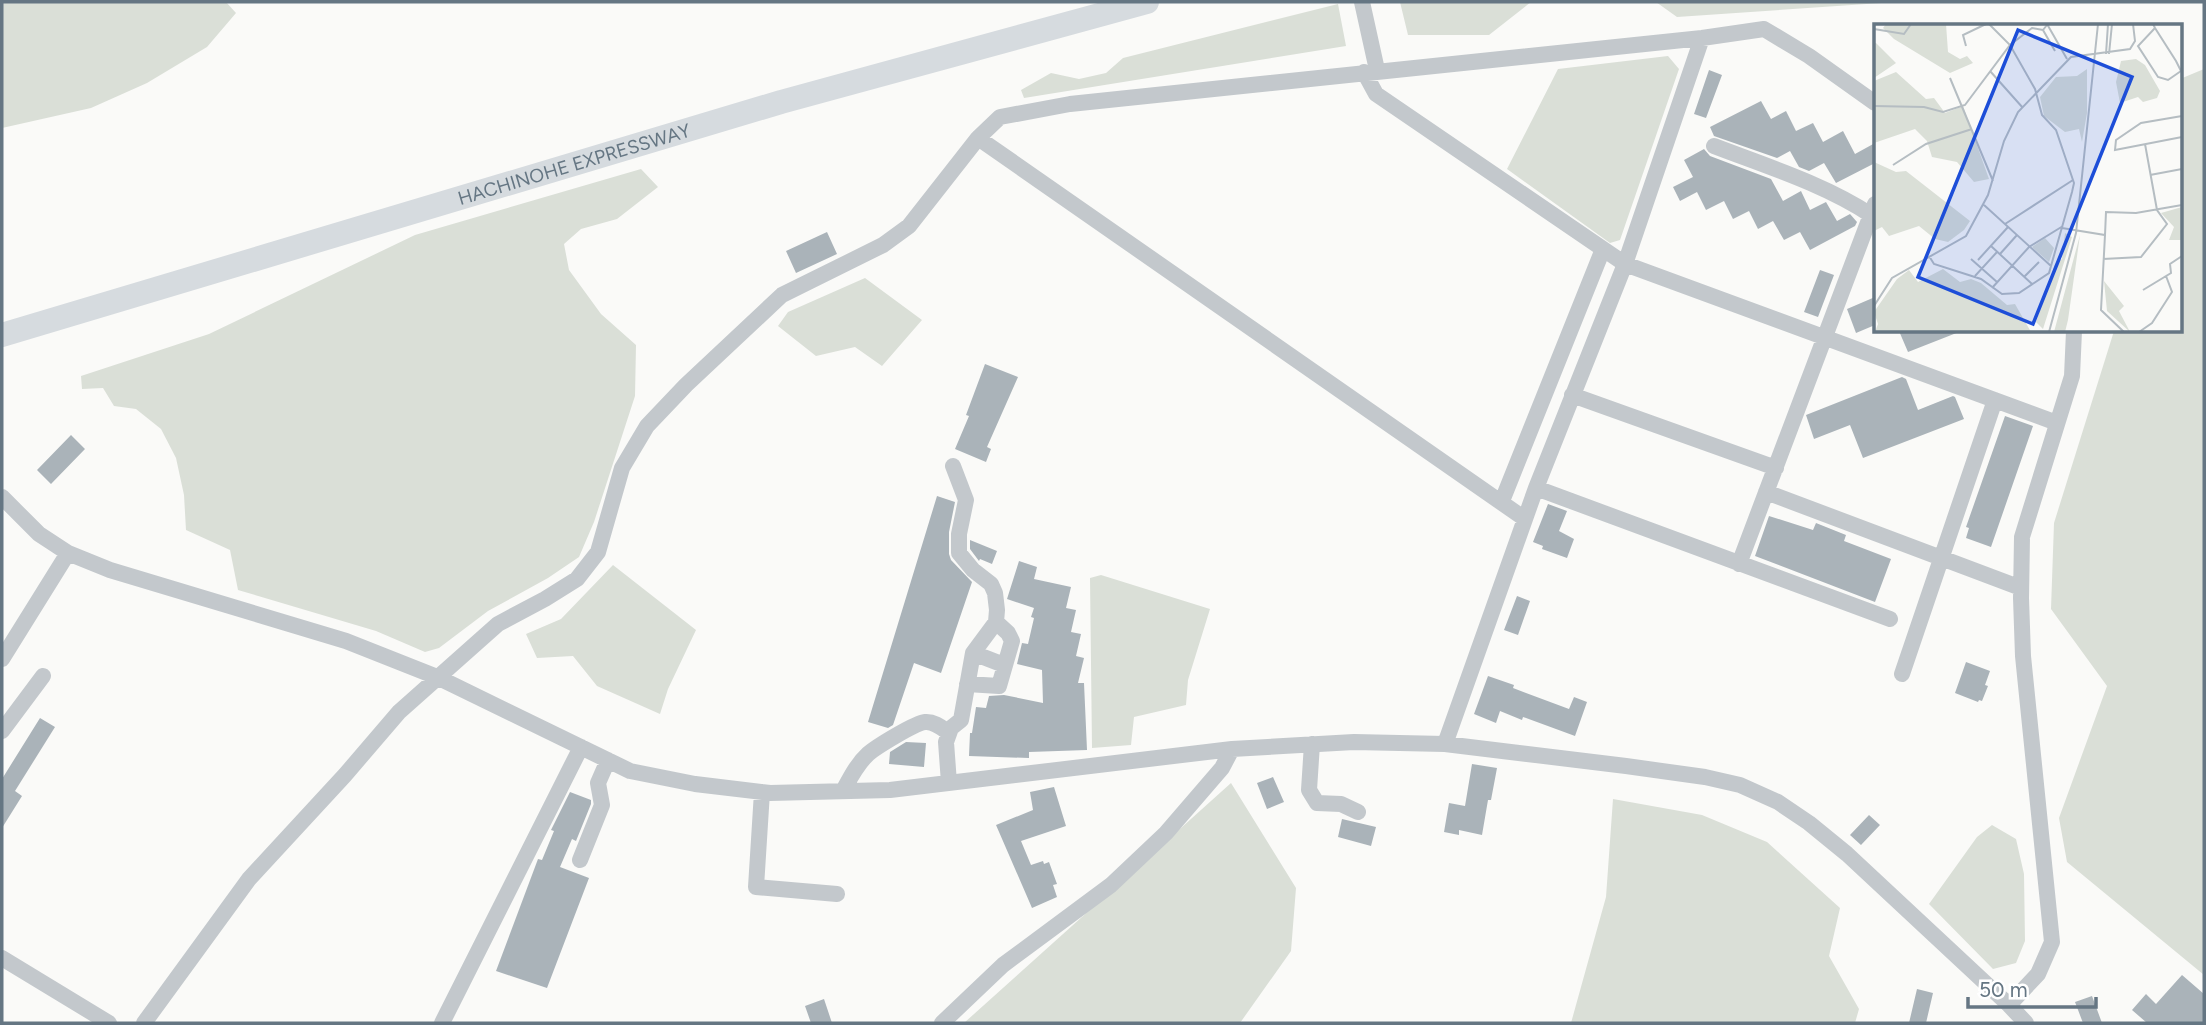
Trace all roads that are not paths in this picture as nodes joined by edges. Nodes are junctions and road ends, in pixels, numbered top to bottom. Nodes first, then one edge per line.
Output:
1 (1147, 2) edge
2 (1362, 2) edge
3 (1702, 37) junction
4 (1371, 71) junction
5 (1874, 102) edge
6 (978, 138) junction
7 (1714, 146) dead end
8 (1873, 209) edge
9 (1603, 249) junction
10 (1625, 264) junction
11 (2074, 332) edge
12 (2, 335) edge
13 (1825, 338) junction
14 (1573, 395) junction
15 (1995, 400) junction
16 (2057, 423) junction
17 (953, 466) dead end
18 (1776, 468) junction
19 (1536, 488) junction
20 (1766, 492) junction
21 (2, 497) edge
22 (1502, 501) junction
23 (1525, 519) junction
24 (68, 553) junction
25 (1941, 559) junction
26 (1739, 564) junction
27 (2021, 588) junction
28 (1890, 619) dead end
29 (996, 622) junction
30 (973, 653) junction
31 (2, 659) edge
32 (1004, 665) junction
33 (1902, 674) dead end
34 (43, 676) dead end
35 (437, 677) junction
36 (967, 684) junction
37 (2, 731) edge
38 (949, 733) junction
39 (1312, 744) junction
40 (1445, 744) junction
41 (581, 747) junction
42 (1232, 749) junction
43 (608, 760) junction
44 (949, 783) junction
45 (843, 791) junction
46 (762, 792) junction
47 (1358, 812) dead end
48 (580, 860) dead end
49 (836, 894) dead end
50 (2, 958) edge
51 (2009, 1004) junction
52 (109, 1023) edge
53 (144, 1023) edge
54 (442, 1023) edge
55 (942, 1023) edge
56 (2026, 1023) edge

1 - 12 highway, HACHINOHE EXPRESSWAY
2 - 4 street
3 - 4 street
3 - 5 street
3 - 10 street
4 - 6 street
4 - 9 street
6 - 22 street
6 - 35 street
7 - 8 street
8 - 13 street
9 - 10 street
9 - 22 street
10 - 13 street
10 - 14 street
11 - 16 street
13 - 15 street
13 - 18 street
14 - 18 street
14 - 19 street
15 - 16 street
15 - 25 street
16 - 27 street
17 - 29 street
18 - 20 street
19 - 23 street
19 - 26 street
20 - 25 street
20 - 26 street
21 - 24 street
22 - 23 street
23 - 40 street
24 - 31 street
24 - 35 street
25 - 27 street
25 - 33 street
26 - 28 street
27 - 51 street
29 - 30 street
29 - 32 street
30 - 32 street
30 - 36 street
32 - 36 street
34 - 37 street
35 - 41 street
35 - 53 street
36 - 38 street
38 - 44 street
38 - 45 street
39 - 40 street
39 - 42 street
39 - 47 street
40 - 51 street
41 - 43 street
41 - 54 street
42 - 44 street
42 - 55 street
43 - 46 street
43 - 48 street
44 - 45 street
45 - 46 street
46 - 49 street
50 - 52 street
51 - 56 street

